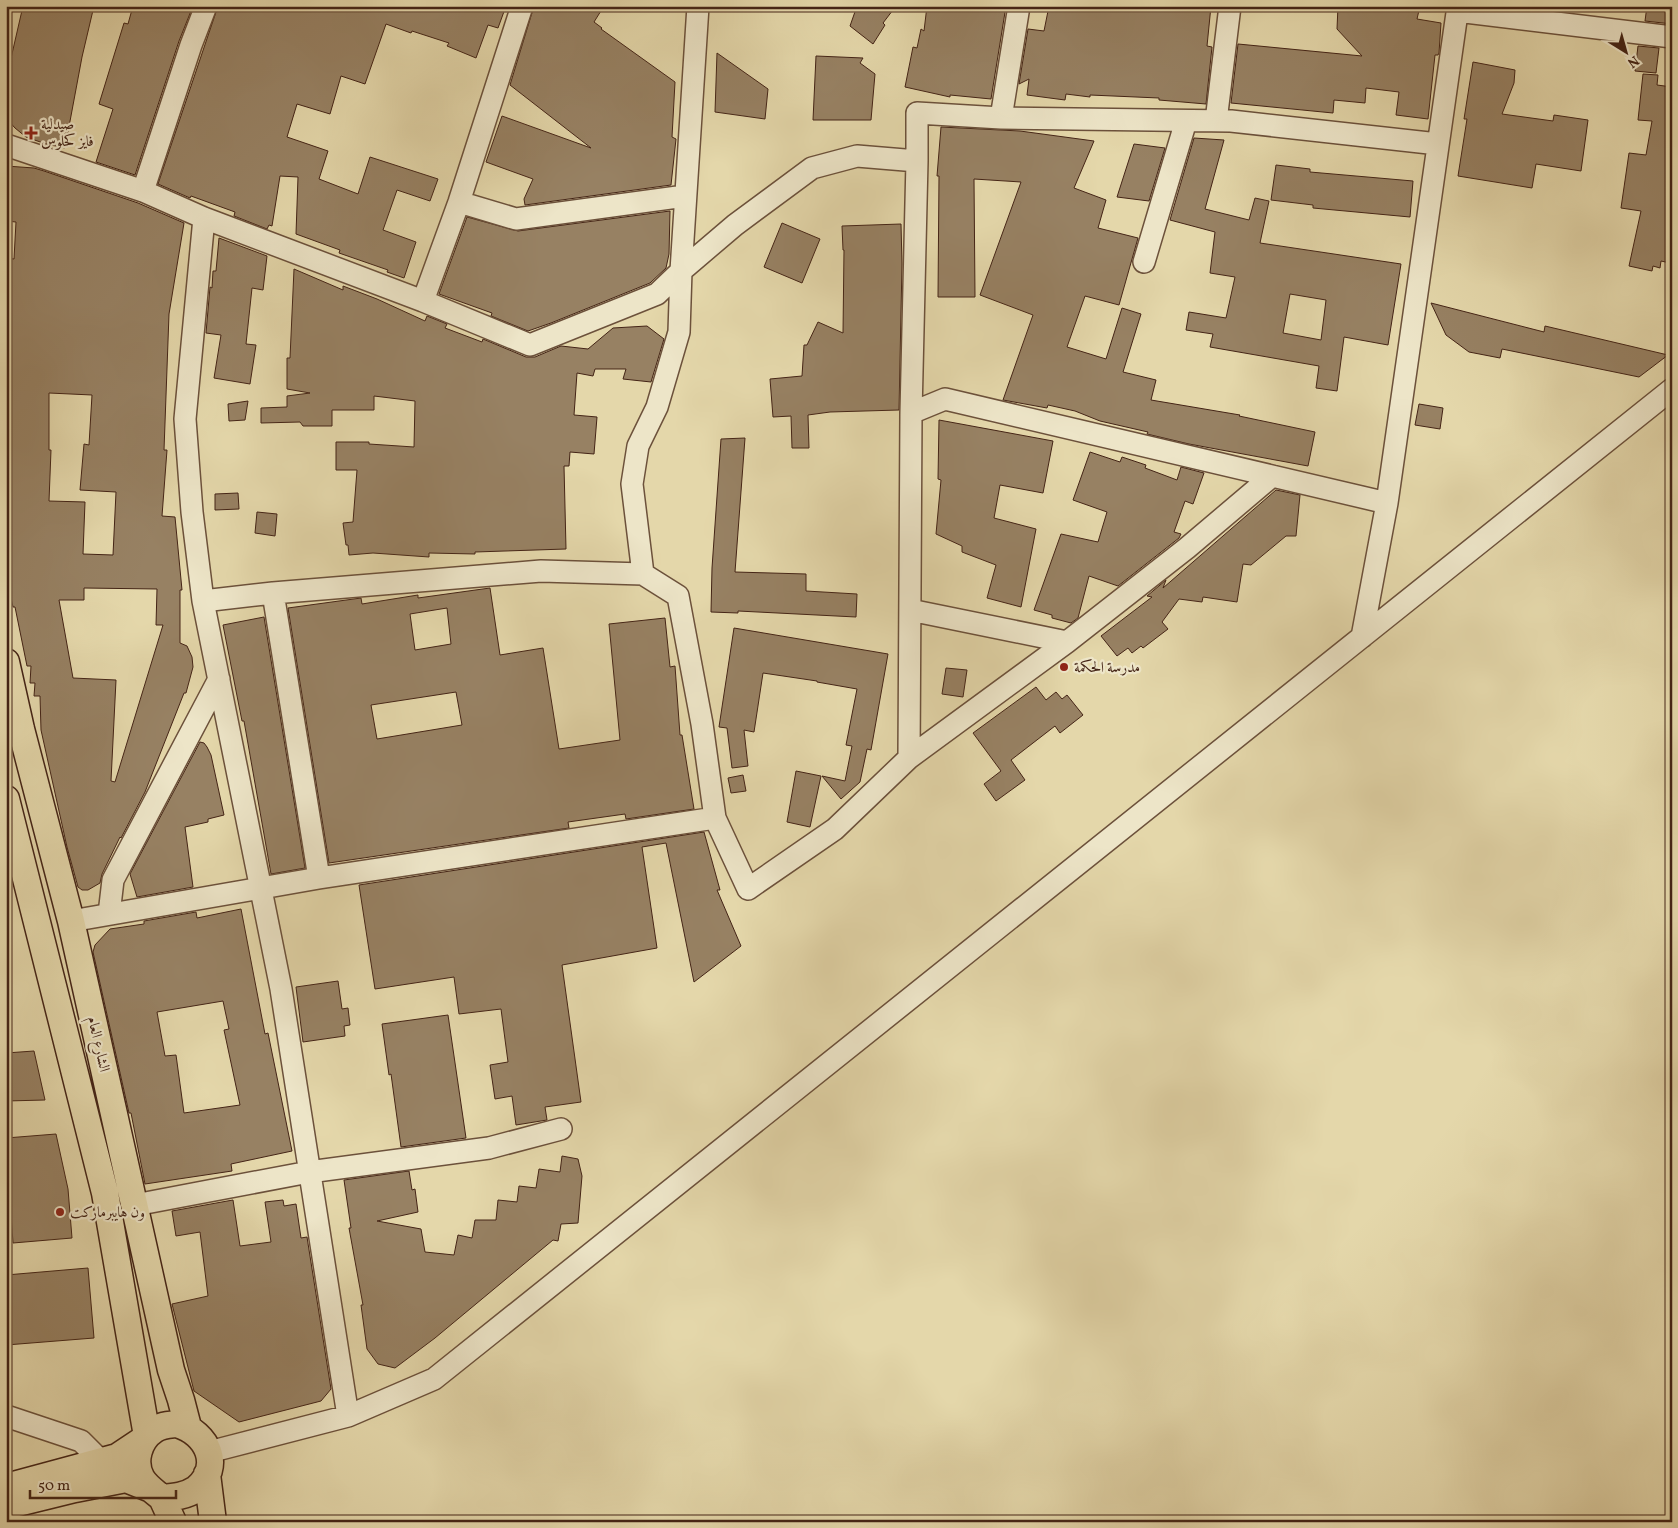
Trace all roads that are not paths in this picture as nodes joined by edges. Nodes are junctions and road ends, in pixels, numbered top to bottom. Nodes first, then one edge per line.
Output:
1 (206, 6) edge
2 (522, 6) edge
3 (698, 6) edge
4 (1019, 6) edge
5 (1230, 6) edge
6 (1457, 9) edge
7 (1672, 37) edge
8 (1001, 118) junction
9 (1186, 121) junction
10 (1216, 121) junction
11 (1438, 144) junction
12 (6, 146) edge
13 (918, 161) junction
14 (143, 191) junction
15 (685, 196) junction
16 (459, 202) junction
17 (204, 218) junction
18 (1144, 262) dead end
19 (681, 271) junction
20 (423, 301) junction
21 (1672, 389) edge
22 (911, 413) junction
23 (1272, 476) junction
24 (1387, 504) junction
25 (644, 574) junction
26 (273, 593) junction
27 (203, 601) junction
28 (910, 610) junction
29 (1362, 637) junction
30 (1067, 642) junction
31 (6, 662) edge
32 (219, 680) junction
33 (909, 758) junction
34 (6, 799) edge
35 (715, 818) junction
36 (319, 878) junction
37 (260, 888) junction
38 (109, 914) junction
39 (71, 921) junction
40 (561, 1129) dead end
41 (310, 1172) junction
42 (105, 1193) junction
43 (133, 1196) junction
44 (6, 1416) edge
45 (348, 1416) junction
46 (188, 1427) junction
47 (145, 1438) junction
48 (101, 1462) junction
49 (208, 1463) junction
50 (6, 1487) edge
51 (156, 1493) junction
52 (6, 1506) edge
53 (173, 1522) edge
54 (213, 1522) edge

1 - 14 street
2 - 16 street
3 - 15 street
4 - 8 street
5 - 10 street
6 - 7 street
6 - 11 street
8 - 9 street
8 - 13 street
9 - 10 street
9 - 18 street
10 - 11 street
11 - 24 street
12 - 14 street
13 - 19 street
13 - 22 street
14 - 17 street
15 - 16 street
15 - 19 street
16 - 20 street
17 - 20 street
17 - 27 street
19 - 20 street
19 - 25 street
21 - 29 street
22 - 23 street
22 - 28 street
23 - 24 street
23 - 30 street
24 - 29 street
25 - 26 street
25 - 35 street
26 - 27 street
26 - 36 street
27 - 32 street
28 - 30 street
28 - 33 street
29 - 45 street
30 - 33 street
31 - 39 main road, الشارع العام
32 - 37 street
32 - 38 street
33 - 35 street
34 - 42 main road, الشارع العام
35 - 36 street
36 - 37 street
37 - 38 street
37 - 41 street
38 - 39 street
39 - 43 main road, الشارع العام
40 - 41 street
41 - 43 street
41 - 45 street
42 - 43 main road
42 - 47 main road, الشارع العام
43 - 46 main road, الشارع العام
44 - 48 street
45 - 49 street
46 - 47 main road
46 - 49 main road
47 - 48 main road
47 - 51 main road
48 - 50 main road
49 - 51 main road
49 - 54 main road
51 - 52 main road
51 - 53 main road

